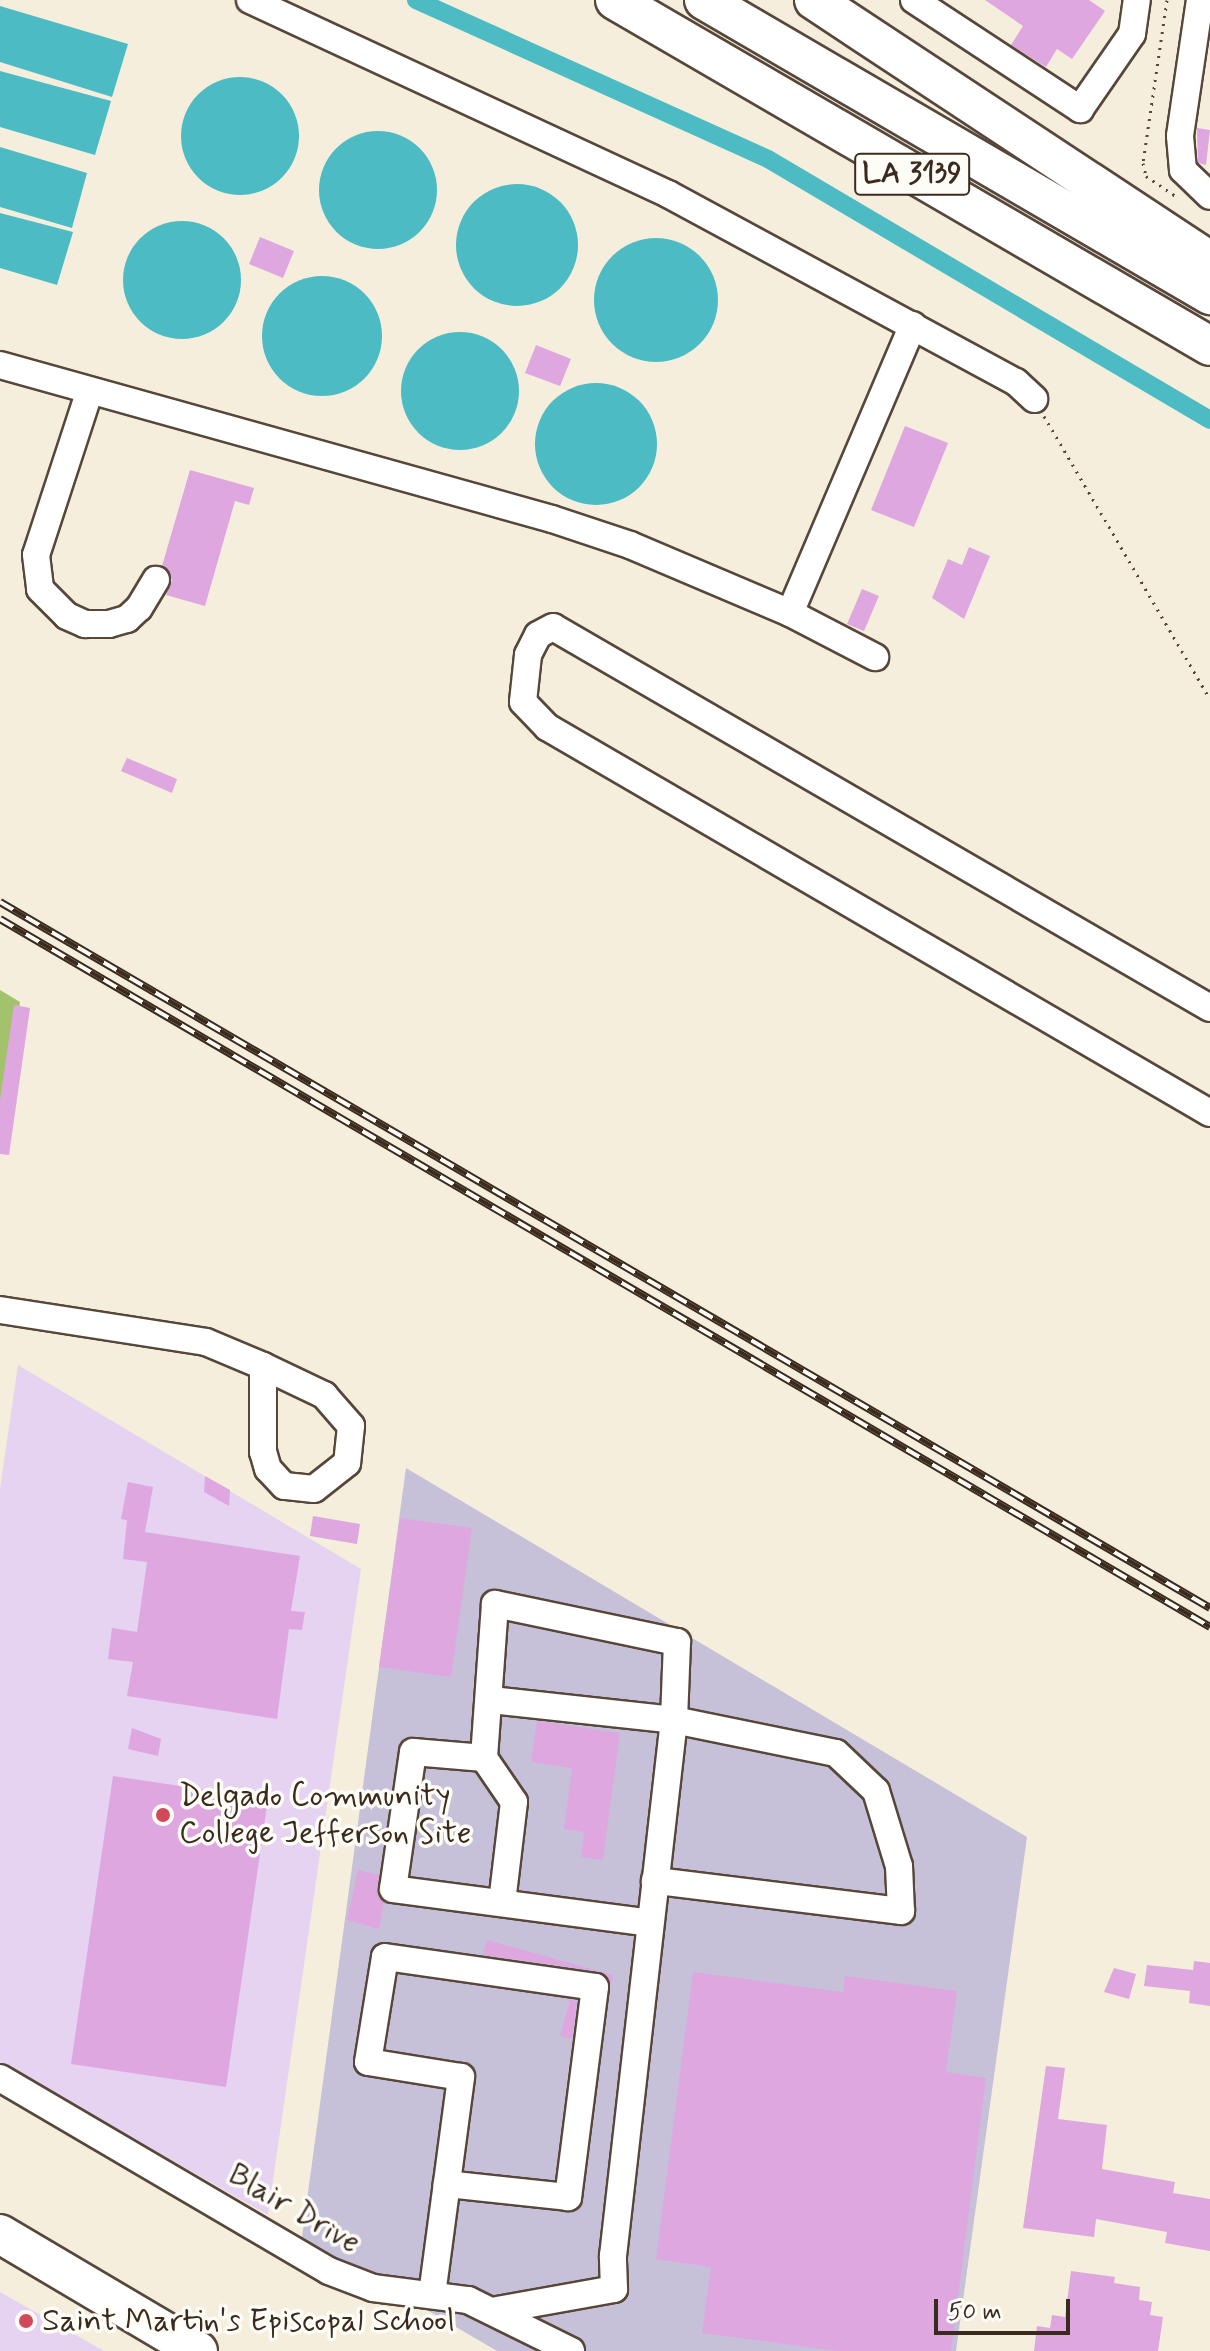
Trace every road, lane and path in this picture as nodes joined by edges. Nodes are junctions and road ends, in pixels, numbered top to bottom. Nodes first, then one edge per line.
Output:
1 (250, 0) edge
2 (598, 0) edge
3 (615, 0) edge
4 (704, 0) edge
5 (814, 0) edge
6 (914, 0) edge
7 (1137, 0) edge
8 (1200, 0) edge
9 (668, 34) junction
10 (1210, 196) edge
11 (1210, 261) edge
12 (1210, 295) edge
13 (913, 325) junction
14 (1210, 346) edge
15 (0, 365) edge
16 (89, 393) junction
17 (1034, 399) joint
18 (156, 580) dead end
19 (790, 613) junction
20 (875, 657) dead end
21 (1210, 699) edge
22 (1210, 1008) edge
23 (1210, 1113) edge
24 (0, 1310) edge
25 (263, 1366) junction
26 (491, 1700) junction
27 (674, 1720) junction
28 (484, 1758) junction
29 (655, 1881) junction
30 (502, 1902) junction
31 (650, 1923) junction
32 (0, 2078) edge
33 (447, 2184) junction
34 (0, 2234) edge
35 (0, 2259) edge
36 (432, 2295) junction
37 (497, 2310) junction
38 (156, 2351) edge
39 (198, 2351) edge
40 (571, 2351) edge

1 - 13 street
2 - 9 highway
3 - 9 highway, LA 3139
4 - 12 highway, LA 3139
5 - 11 highway
6 - 7 street
8 - 10 street
9 - 14 highway, LA 3139
13 - 17 street
13 - 19 street
15 - 16 street
16 - 18 street
16 - 19 street
17 - 21 path
19 - 20 street
22 - 23 street
24 - 25 street
25 - 25 street
26 - 27 street
26 - 27 street
26 - 28 street
27 - 29 street
27 - 29 street
28 - 30 street
28 - 30 street
29 - 31 street
30 - 31 street
31 - 37 street
32 - 36 street, Blair Drive
33 - 33 street
33 - 36 street
34 - 39 highway
35 - 38 highway
36 - 37 street, Blair Drive
37 - 40 street, Blair Drive

